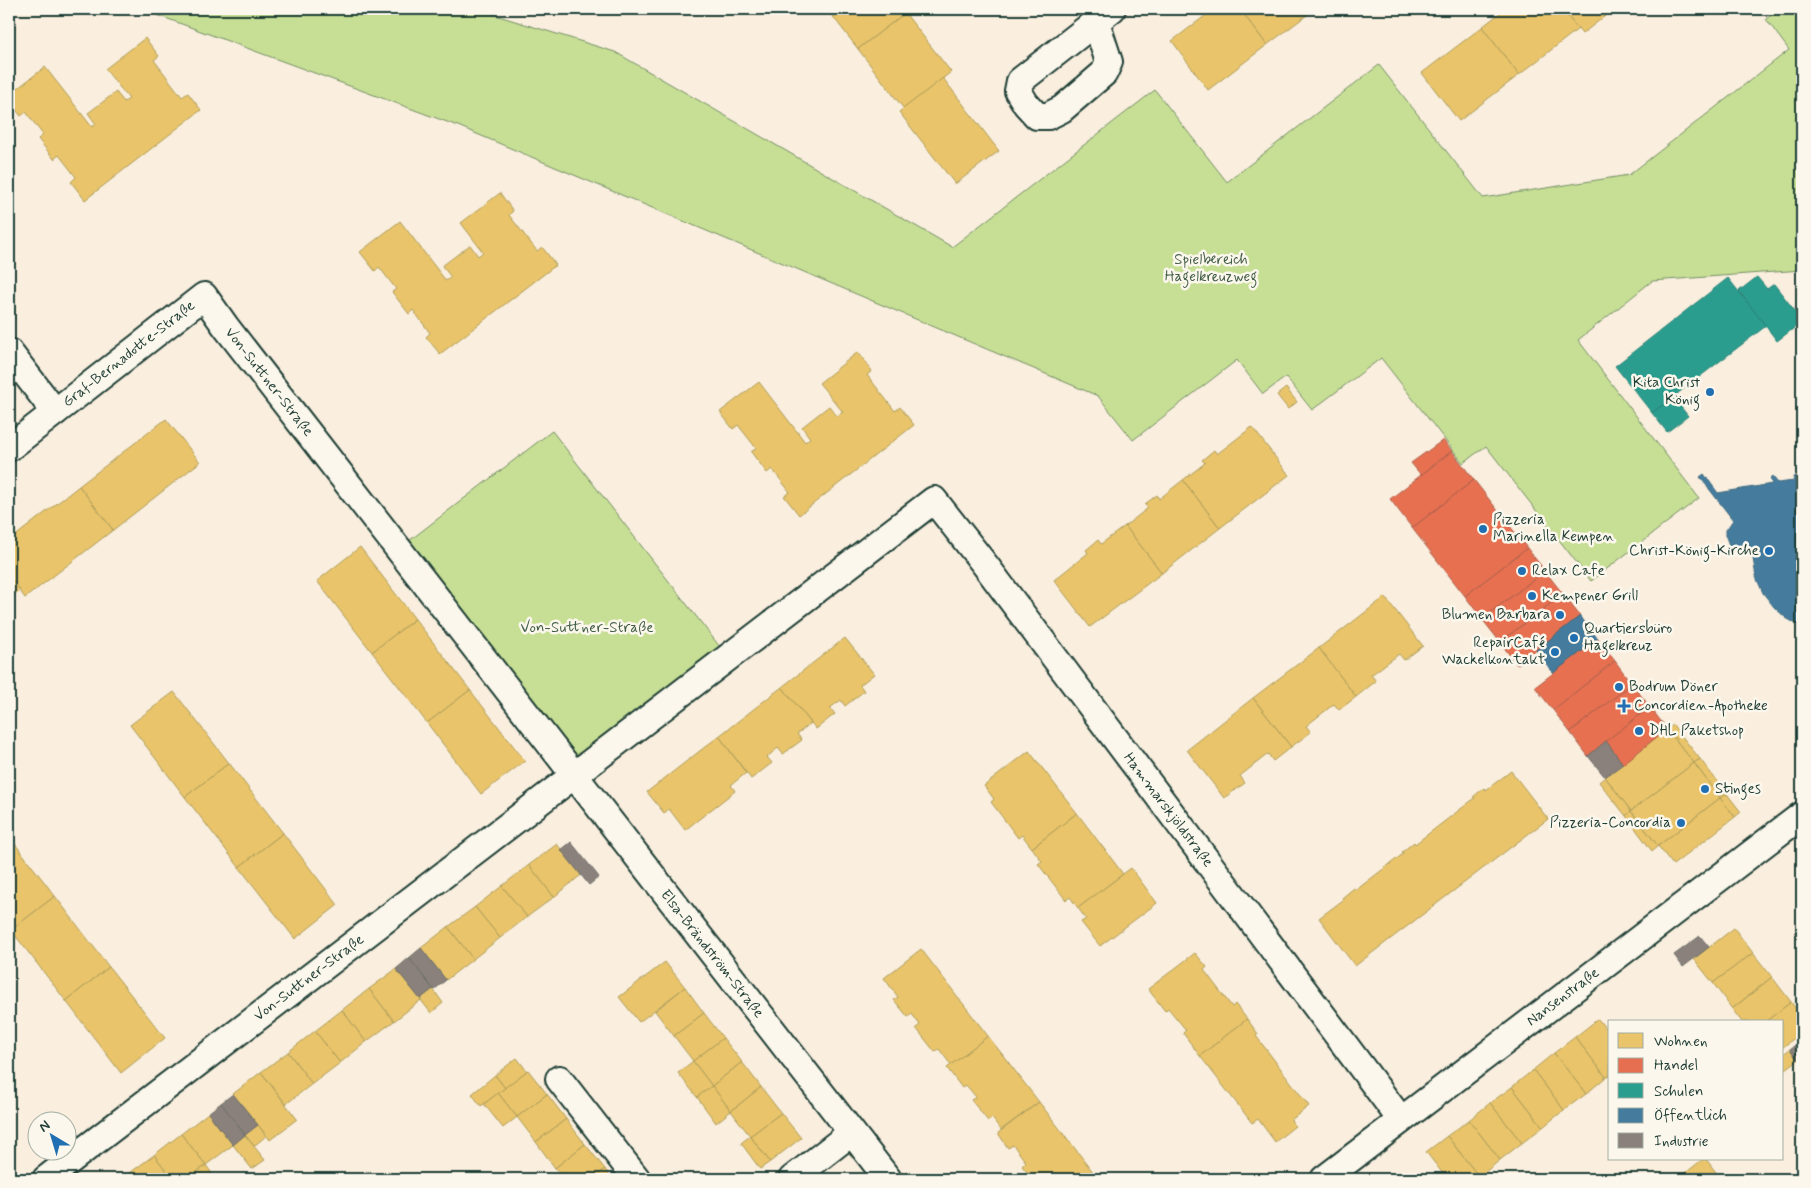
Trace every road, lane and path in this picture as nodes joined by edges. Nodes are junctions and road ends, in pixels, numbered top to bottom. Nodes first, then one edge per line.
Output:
1 (204, 296) joint
2 (9, 352) edge
3 (55, 412) junction
4 (9, 448) edge
5 (934, 500) joint
6 (573, 776) junction
7 (1802, 815) edge
8 (559, 1079) dead end
9 (1402, 1120) junction
10 (852, 1133) junction
11 (46, 1179) edge
12 (637, 1179) edge
13 (792, 1179) edge
14 (888, 1179) edge
15 (1324, 1179) edge

1 - 3 street, Graf-Bernadotte-Straße
1 - 6 street, Von-Suttner-Straße
2 - 3 street, Graf-Bernadotte-Straße
3 - 4 street, Graf-Bernadotte-Straße
5 - 6 street, Von-Suttner-Straße
5 - 9 street, Hammarskjöldstraße
6 - 10 street, Elsa-Brändström-Straße
6 - 11 street, Von-Suttner-Straße
7 - 9 street, Nansenstraße
8 - 12 street
9 - 15 street, Nansenstraße
10 - 13 street
10 - 14 street, Elsa-Brändström-Straße

